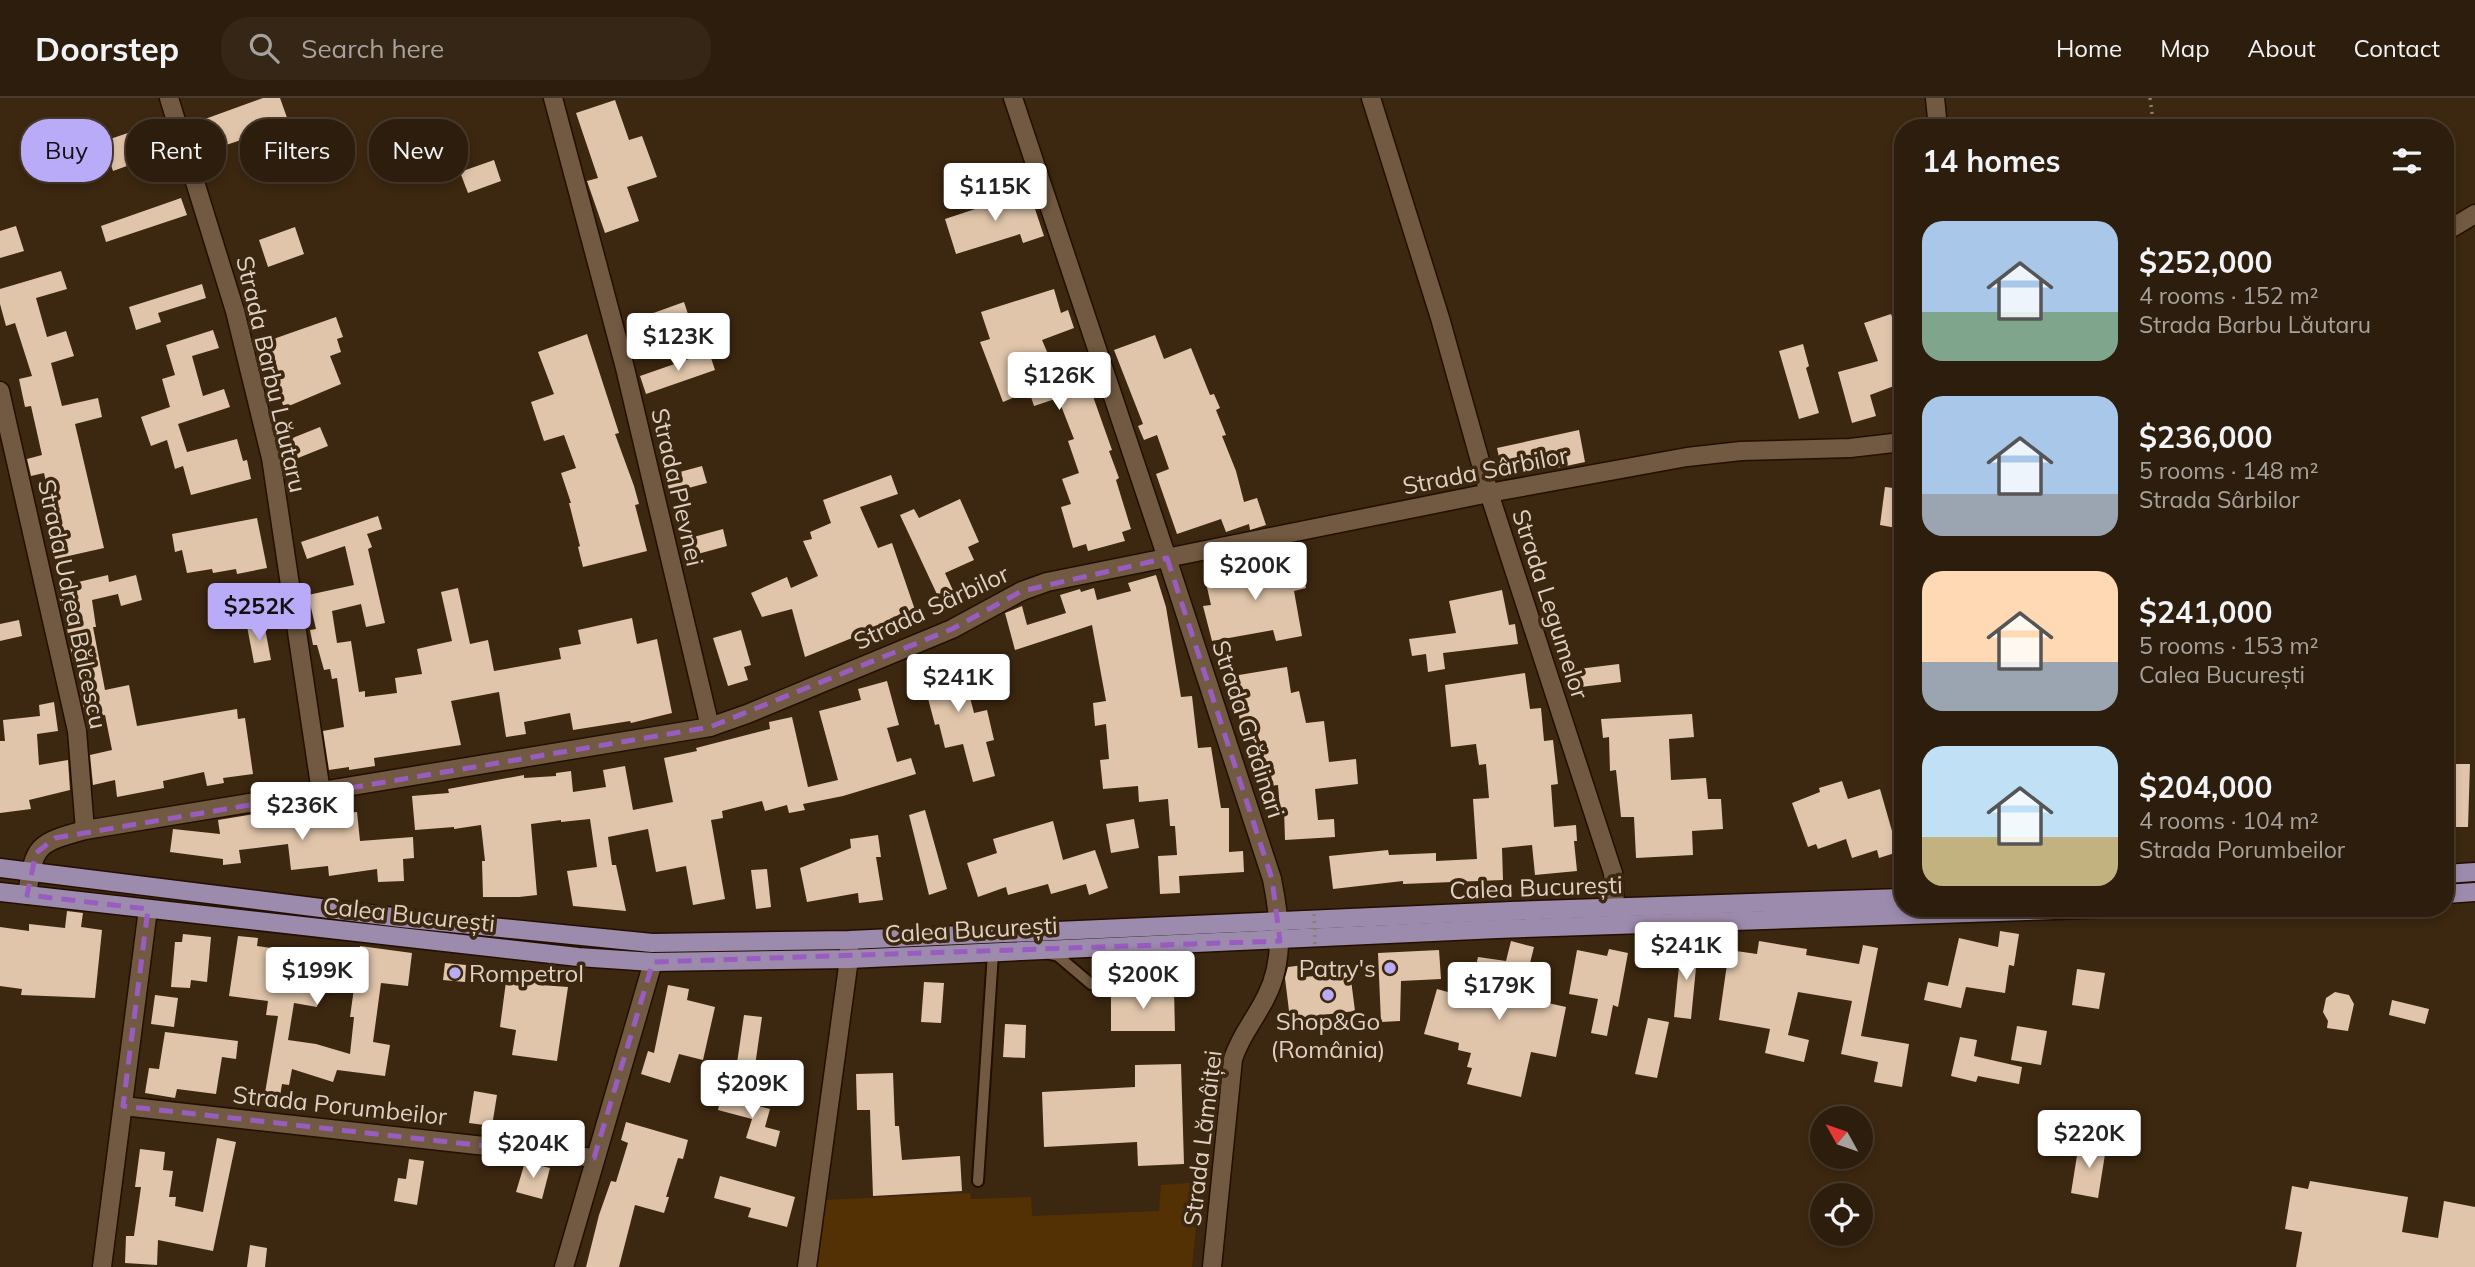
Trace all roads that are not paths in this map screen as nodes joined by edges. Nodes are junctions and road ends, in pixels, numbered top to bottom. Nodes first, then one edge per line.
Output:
1 (169, 98) edge
2 (553, 98) edge
3 (1013, 98) edge
4 (1371, 98) edge
5 (1935, 98) edge
6 (1937, 119) edge
7 (2475, 214) edge
8 (2454, 227) edge
9 (0, 391) edge
10 (1894, 443) edge
11 (1489, 494) junction
12 (1167, 558) junction
13 (710, 727) junction
14 (321, 792) junction
15 (85, 830) junction
16 (0, 868) edge
17 (30, 872) junction
18 (2475, 872) edge
19 (2454, 873) edge
20 (0, 892) edge
21 (2475, 892) edge
22 (2454, 893) edge
23 (27, 895) junction
24 (1894, 899) edge
25 (148, 909) junction
26 (1894, 912) edge
27 (1616, 917) junction
28 (1279, 932) junction
29 (849, 940) junction
30 (1192, 942) junction
31 (652, 943) junction
32 (1035, 951) junction
33 (993, 953) junction
34 (849, 959) junction
35 (653, 962) junction
36 (123, 1106) junction
37 (594, 1158) junction
38 (978, 1181) dead end
39 (102, 1267) edge
40 (564, 1267) edge
41 (807, 1267) edge
42 (1212, 1267) edge

1 - 14 street, Strada Barbu Lăutaru
2 - 13 street, Strada Plevnei
3 - 12 street, Strada Grădinari
4 - 11 street, Strada Legumelor
5 - 6 street
7 - 8 street
9 - 15 street, Strada Udrea Bălcescu
10 - 11 street, Strada Sârbilor
11 - 12 street, Strada Sârbilor
11 - 27 street, Strada Legumelor
12 - 13 street, Strada Sârbilor
12 - 28 street, Strada Grădinari
13 - 14 street, Strada Sârbilor
14 - 15 street, Strada Sârbilor
15 - 17 street, Strada Sârbilor
16 - 17 main road, Calea București
17 - 23 street, Strada Sârbilor
17 - 31 main road, Calea București
18 - 19 main road
20 - 23 main road, Calea București
21 - 22 main road
23 - 25 main road, Calea București
24 - 27 main road, Calea București
25 - 35 main road, Calea București
25 - 36 street
26 - 27 main road, Calea București
27 - 28 main road, Calea București
28 - 29 main road, Calea București
28 - 30 main road, Calea București
28 - 42 street, Strada Lămâiței
29 - 31 main road, Calea București
29 - 34 street
30 - 32 main road, Calea București
30 - 32 lane
31 - 35 main road
32 - 33 main road, Calea București
33 - 34 main road, Calea București
33 - 38 lane
34 - 35 main road, Calea București
34 - 41 street
35 - 37 street
36 - 37 street, Strada Porumbeilor
36 - 39 street
37 - 40 street

